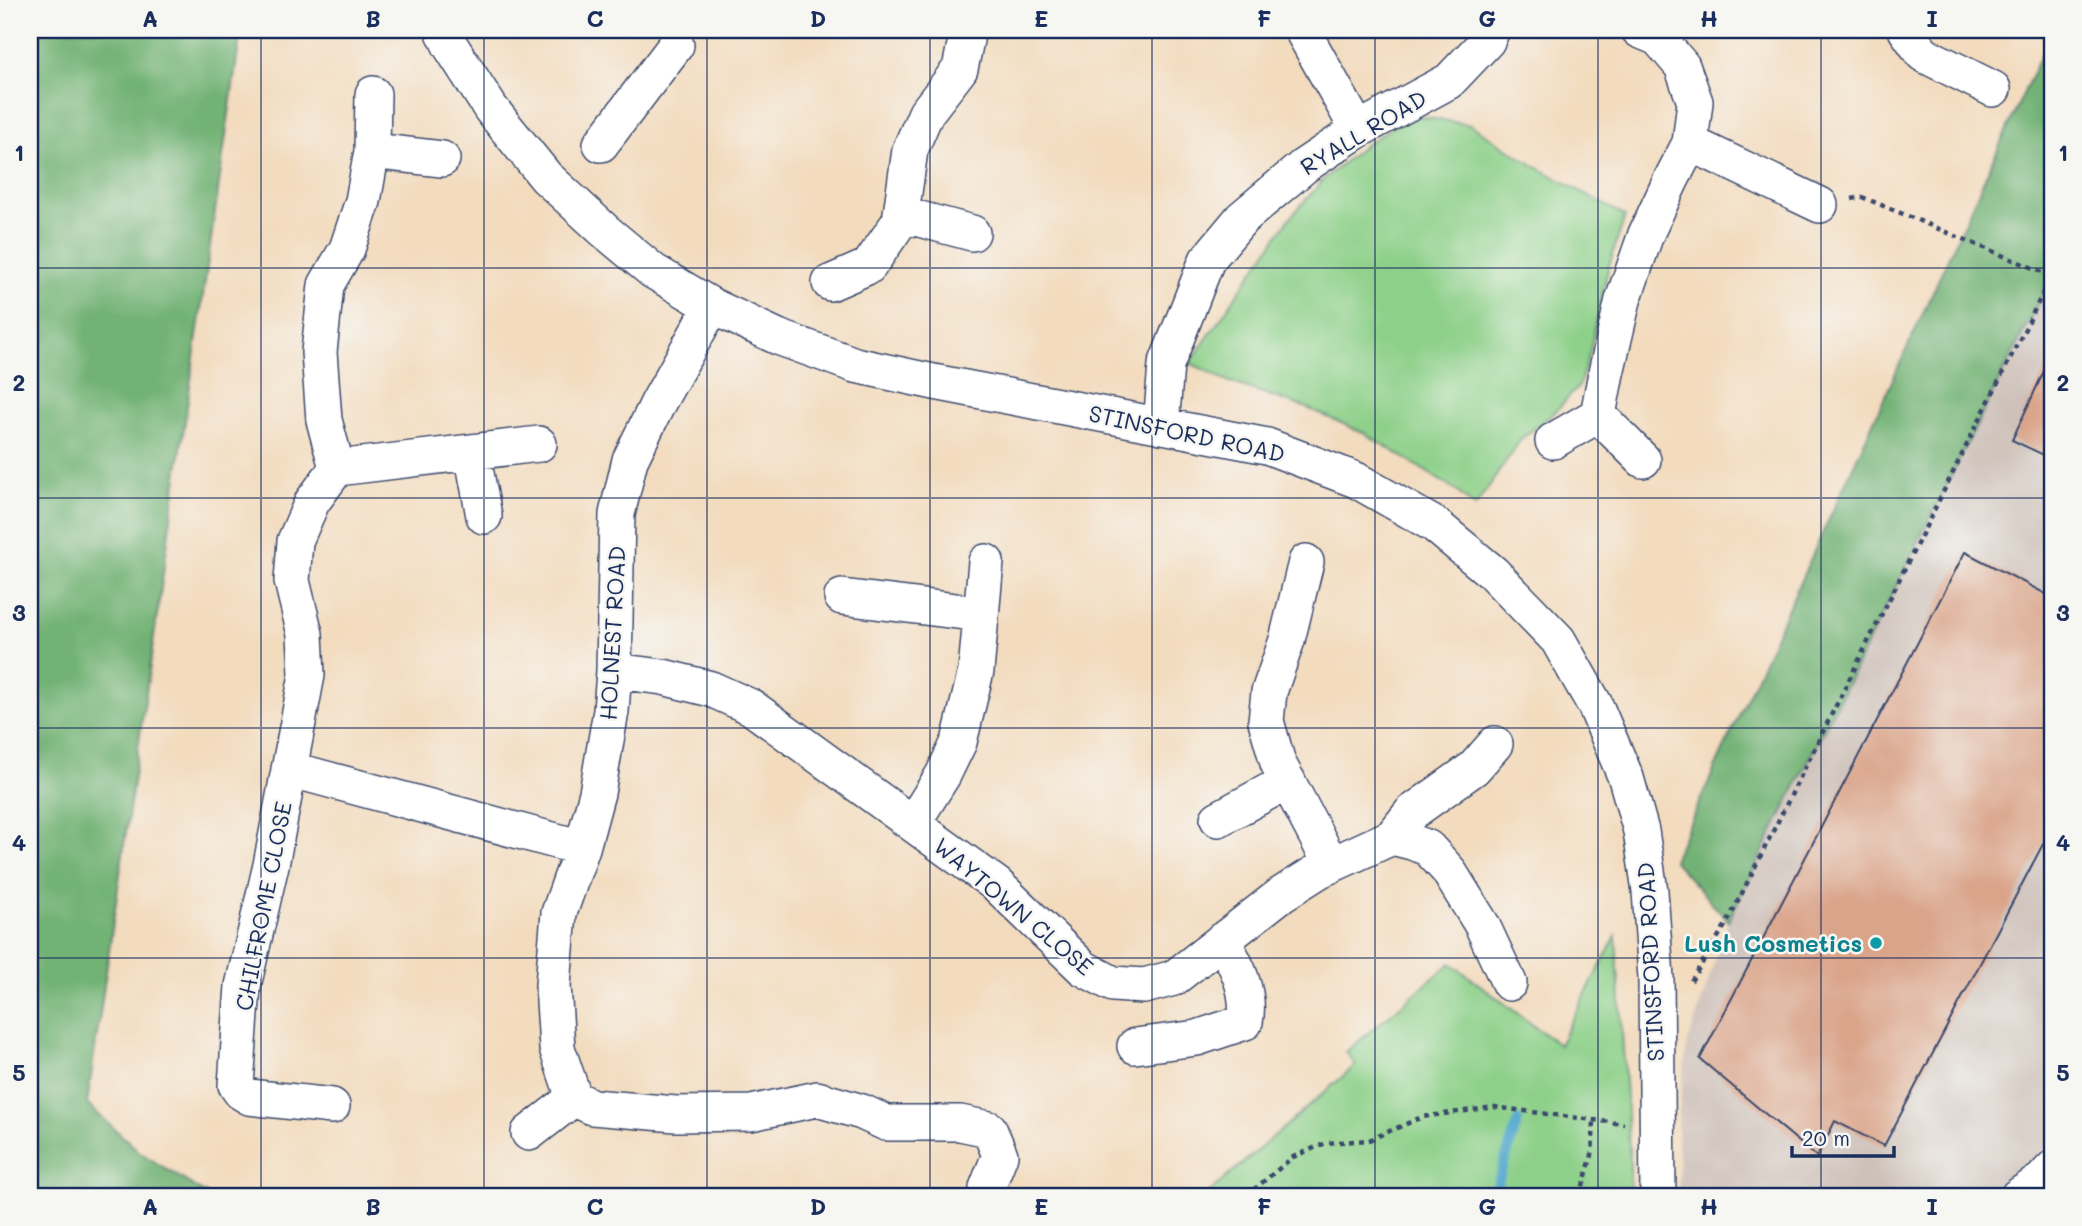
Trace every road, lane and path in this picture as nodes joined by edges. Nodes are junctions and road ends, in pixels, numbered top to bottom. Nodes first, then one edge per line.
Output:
1 (443, 30) edge
2 (968, 30) edge
3 (1301, 30) edge
4 (1492, 30) edge
5 (1906, 30) edge
6 (1653, 32) edge
7 (674, 43) edge
8 (1993, 89) dead end
9 (373, 94) dead end
10 (1358, 130) junction
11 (1690, 143) junction
12 (600, 144) dead end
13 (372, 151) junction
14 (442, 159) dead end
15 (1820, 205) joint
16 (901, 214) junction
17 (972, 233) dead end
18 (2052, 275) edge
19 (830, 284) dead end
20 (712, 306) junction
21 (1598, 415) junction
22 (1161, 426) junction
23 (1553, 441) dead end
24 (539, 444) dead end
25 (472, 452) junction
26 (1643, 460) dead end
27 (337, 468) junction
28 (484, 516) dead end
29 (986, 562) dead end
30 (1306, 562) dead end
31 (842, 597) dead end
32 (981, 614) junction
33 (614, 671) junction
34 (1495, 744) dead end
35 (289, 769) junction
36 (1288, 781) junction
37 (1218, 819) dead end
38 (913, 823) junction
39 (1392, 837) junction
40 (582, 848) junction
41 (1331, 864) junction
42 (1222, 940) junction
43 (1508, 983) dead end
44 (1685, 990) dead end
45 (1135, 1046) dead end
46 (574, 1098) junction
47 (332, 1106) dead end
48 (1594, 1121) junction
49 (1656, 1127) junction
50 (530, 1133) dead end
51 (2052, 1169) edge
52 (988, 1188) dead end
53 (2021, 1195) edge
54 (1246, 1196) edge
55 (1580, 1196) edge
56 (1658, 1196) edge

1 - 20 street, STINSFORD ROAD
2 - 16 street
3 - 10 street
4 - 10 street, RYALL ROAD
5 - 8 street
6 - 11 street
7 - 12 street
9 - 13 street
10 - 22 street, RYALL ROAD
11 - 15 street
11 - 21 street
13 - 14 street
13 - 27 street
15 - 18 path
16 - 17 street
16 - 19 street
18 - 44 path
20 - 22 street, STINSFORD ROAD
20 - 33 street, HOLNEST ROAD
21 - 23 street
21 - 26 street
22 - 49 street, STINSFORD ROAD
24 - 25 street
25 - 27 street
25 - 28 street
27 - 35 street, CHILFROME CLOSE
29 - 32 street, WAYTOWN CLOSE
30 - 36 street
31 - 32 street
32 - 38 street, WAYTOWN CLOSE
33 - 38 street, WAYTOWN CLOSE
33 - 40 street, HOLNEST ROAD
34 - 39 street, WAYTOWN CLOSE
35 - 40 street, CHILFROME CLOSE
35 - 47 street, CHILFROME CLOSE
36 - 37 street
36 - 41 street
38 - 42 street, WAYTOWN CLOSE
39 - 41 street, WAYTOWN CLOSE
39 - 43 street
40 - 46 street, HOLNEST ROAD
41 - 42 street, WAYTOWN CLOSE
42 - 45 street
46 - 50 street
46 - 52 street
48 - 49 path
48 - 54 path
48 - 55 path
49 - 56 street, STINSFORD ROAD
51 - 53 street

